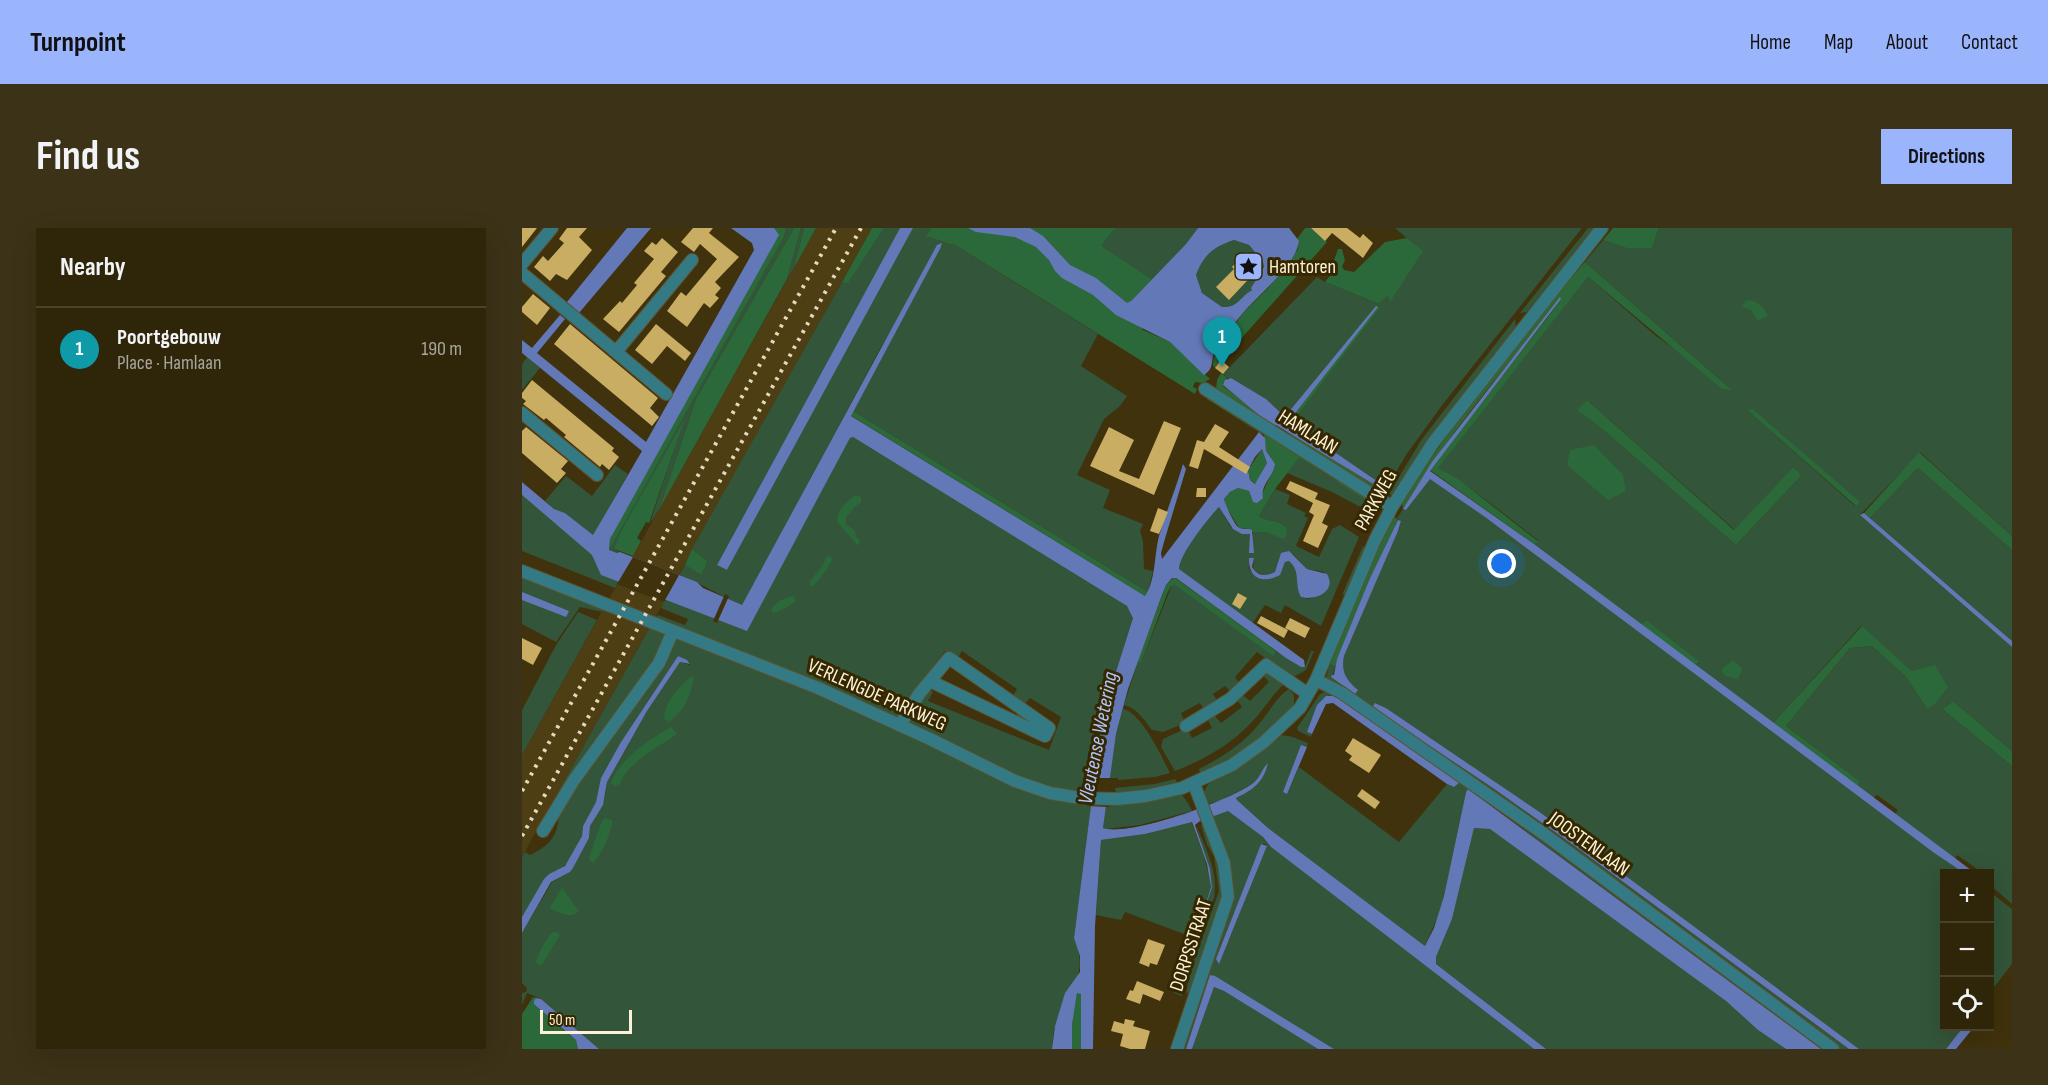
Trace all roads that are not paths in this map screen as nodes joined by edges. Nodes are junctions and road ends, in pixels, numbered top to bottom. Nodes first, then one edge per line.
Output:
1 (552, 228) edge
2 (1602, 228) edge
3 (692, 260) dead end
4 (522, 264) edge
5 (522, 273) edge
6 (616, 352) junction
7 (1205, 389) dead end
8 (666, 394) dead end
9 (522, 412) edge
10 (597, 475) dead end
11 (1392, 507) junction
12 (522, 571) edge
13 (673, 631) junction
14 (1316, 680) junction
15 (930, 681) junction
16 (1308, 694) junction
17 (900, 725) junction
18 (1186, 726) dead end
19 (1194, 784) junction
20 (543, 831) dead end
21 (1177, 1049) edge
22 (1833, 1049) edge

1 - 4 street
2 - 11 street, PARKWEG
3 - 6 street
5 - 6 street
6 - 8 street
7 - 11 street, HAMLAAN
9 - 10 street
11 - 14 street, PARKWEG
12 - 13 street, VERLENGDE PARKWEG
13 - 17 street, VERLENGDE PARKWEG
13 - 20 street
14 - 16 street, PARKWEG
14 - 22 street, JOOSTENLAAN
15 - 15 street
15 - 17 street
16 - 18 street
16 - 19 street, PARKWEG
17 - 19 street, VERLENGDE PARKWEG
19 - 21 street, DORPSSTRAAT

